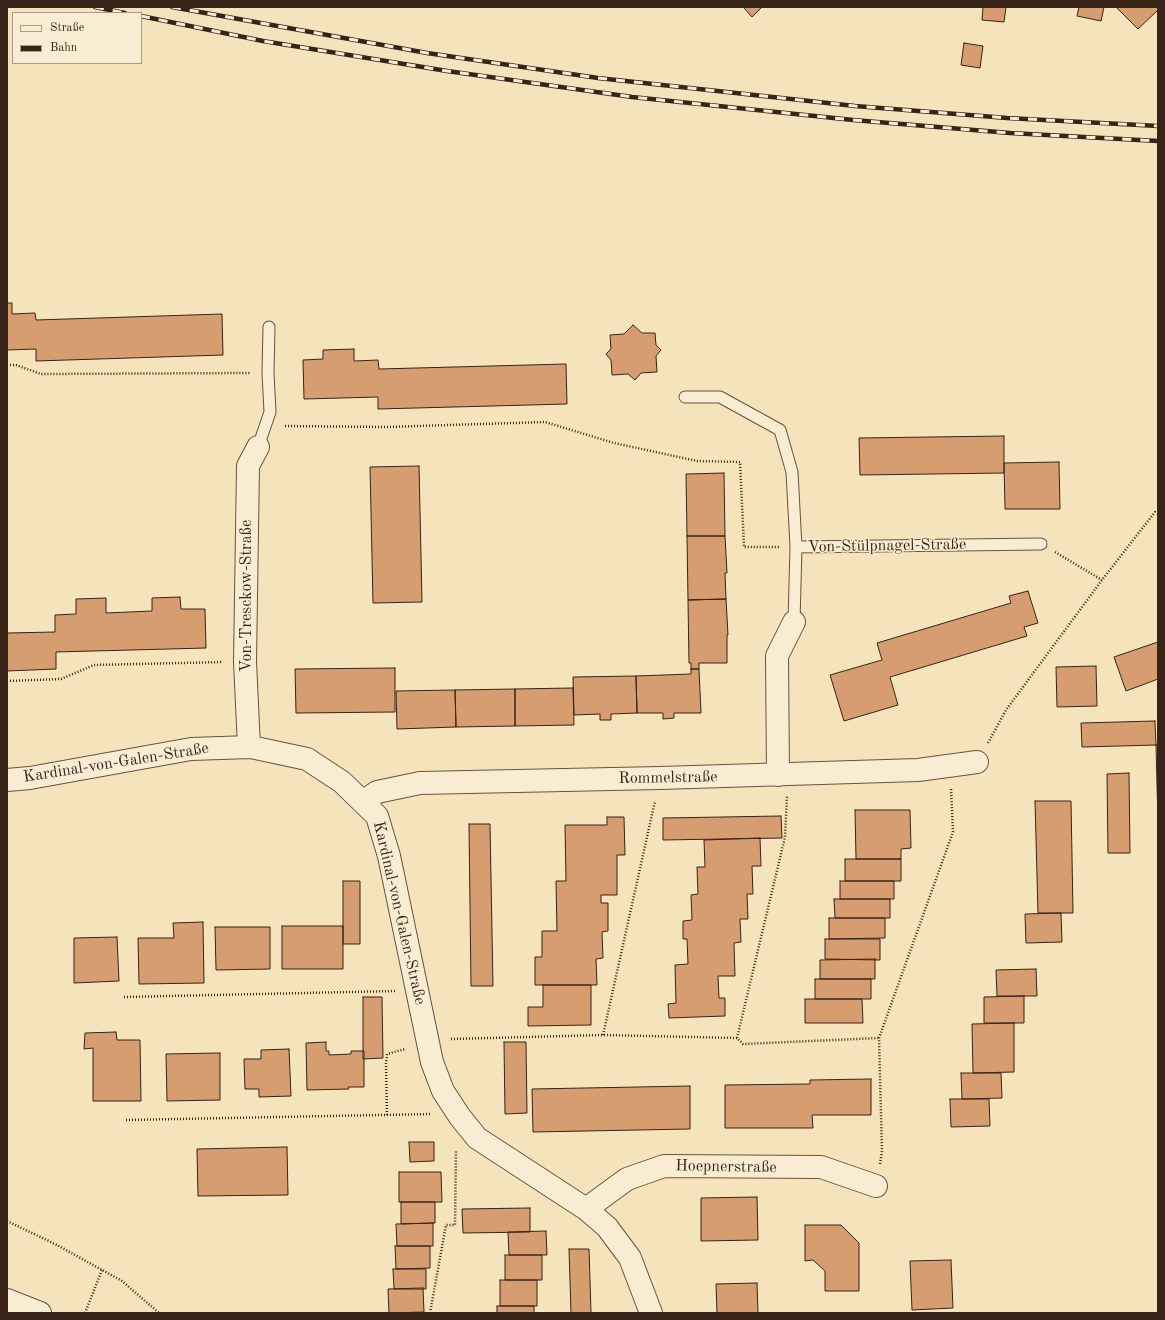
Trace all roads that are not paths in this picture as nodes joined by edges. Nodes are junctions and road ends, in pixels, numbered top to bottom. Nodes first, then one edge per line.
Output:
1 (270, 327) dead end
2 (685, 397) dead end
3 (258, 447) joint
4 (1041, 544) road end
5 (796, 547) junction
6 (794, 622) joint
7 (249, 747) junction
8 (977, 762) road end
9 (783, 774) junction
10 (7, 780) edge
11 (363, 802) junction
12 (876, 1186) road end
13 (586, 1209) junction
14 (7, 1300) edge
15 (40, 1313) edge
16 (651, 1313) edge

1 - 3 lane
2 - 5 lane
3 - 7 street, Von-Tresckow-Straße
4 - 5 lane, Von-Stülpnagel-Straße
5 - 6 lane, Von-Stülpnagel-Straße
6 - 9 street, Von-Stülpnagel-Straße
7 - 10 street, Kardinal-von-Galen-Straße
7 - 11 street, Kardinal-von-Galen-Straße
8 - 9 street, Rommelstraße
9 - 11 street, Rommelstraße
11 - 13 street, Kardinal-von-Galen-Straße
12 - 13 street, Hoepnerstraße
13 - 16 street, Kardinal-von-Galen-Straße
14 - 15 street

